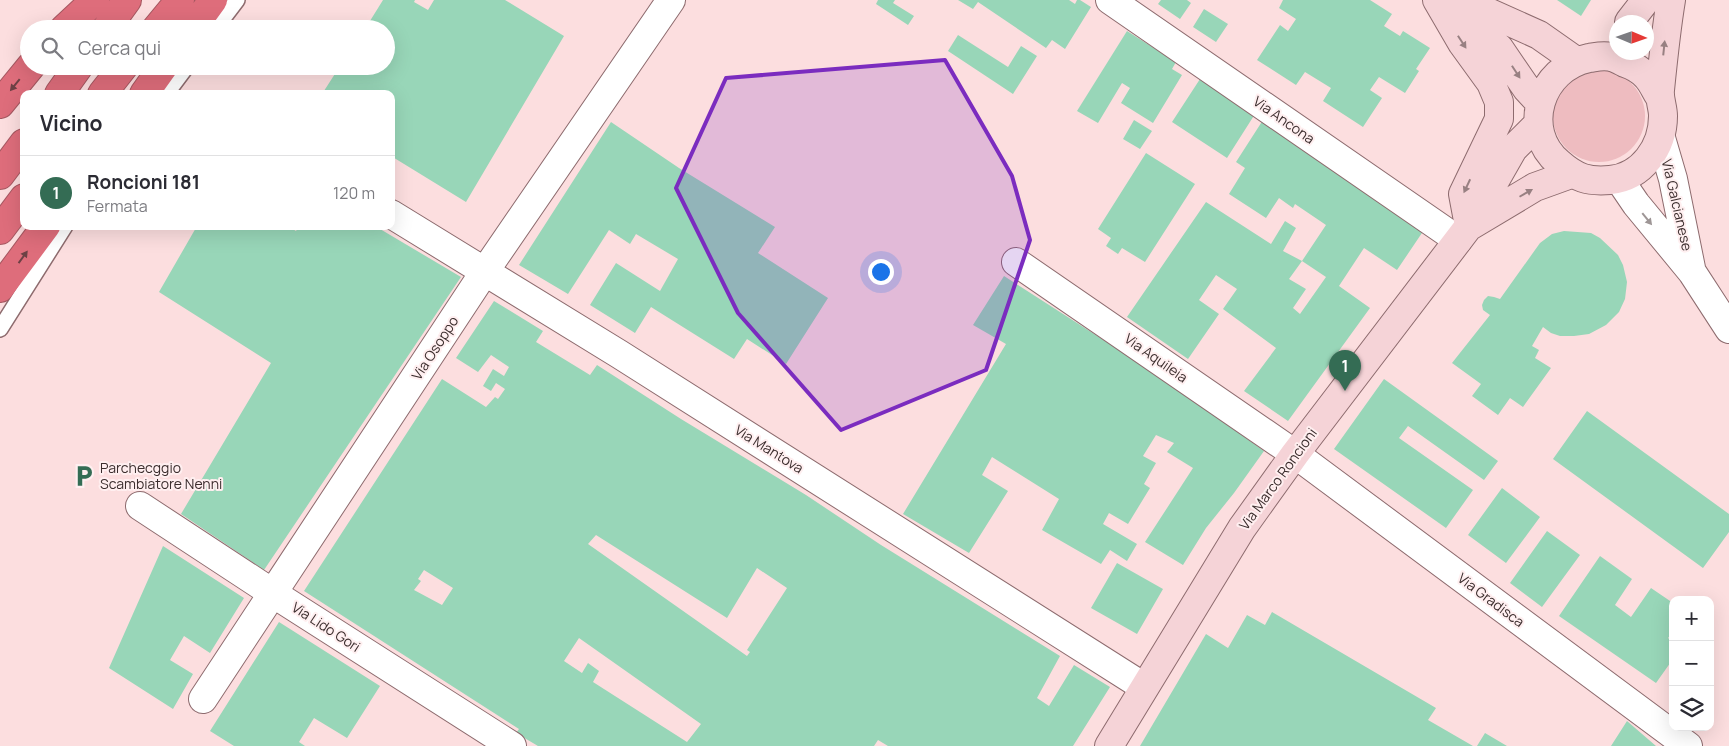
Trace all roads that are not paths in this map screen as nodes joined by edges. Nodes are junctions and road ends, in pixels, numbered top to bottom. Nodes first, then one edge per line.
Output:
1 (95, 0) edge
2 (127, 0) edge
3 (180, 0) edge
4 (213, 0) edge
5 (237, 0) edge
6 (671, 0) edge
7 (1110, 0) edge
8 (1438, 0) edge
9 (1445, 0) edge
10 (1461, 0) edge
11 (1646, 0) edge
12 (1671, 0) edge
13 (1634, 15) edge
14 (74, 20) edge
15 (113, 20) edge
16 (163, 20) edge
17 (199, 20) edge
18 (222, 20) edge
19 (1609, 54) edge
20 (1626, 60) edge
21 (1576, 61) junction
22 (24, 75) edge
23 (73, 75) edge
24 (117, 75) edge
25 (158, 75) edge
26 (180, 75) edge
27 (62, 90) edge
28 (105, 90) edge
29 (147, 90) edge
30 (169, 90) edge
31 (1659, 96) junction
32 (0, 104) edge
33 (1539, 114) junction
34 (1661, 138) junction
35 (20, 148) edge
36 (1571, 174) junction
37 (0, 175) edge
38 (1619, 179) junction
39 (20, 203) edge
40 (395, 216) edge
41 (0, 230) edge
42 (43, 230) edge
43 (62, 230) edge
44 (1464, 233) junction
45 (1016, 262) dead end
46 (485, 271) junction
47 (1692, 272) junction
48 (0, 288) edge
49 (0, 329) edge
50 (1729, 330) edge
51 (1295, 454) junction
52 (140, 506) dead end
53 (274, 594) junction
54 (1144, 687) junction
55 (203, 698) dead end
56 (512, 746) edge
57 (1109, 746) edge
58 (1688, 746) edge

1 - 14 highway
2 - 15 highway
3 - 16 highway
4 - 17 highway
5 - 18 lane
6 - 46 street, Via Osoppo
7 - 44 street, Via Ancona
8 -> 44 street
9 -> 33 street
10 - 21 street
11 - 13 street
31 -> 12 street, Via Galcianese
19 - 21 street, Via Galcianese
20 - 31 street, Via Galcianese
21 - 33 street, Via Galcianese
22 -> 32 highway
23 - 27 highway
24 - 28 highway
25 - 29 highway
26 - 30 lane
31 - 34 street, Via Galcianese
33 - 36 street, Via Galcianese
33 - 44 street, Via Marco Roncioni
34 - 38 street, Via Galcianese
34 - 47 street, Via Galcianese
35 - 37 highway
36 - 38 street, Via Galcianese
44 -> 36 street, Via Marco Roncioni
38 -> 47 street, Via Galcianese
39 - 41 highway
40 - 46 street, Via Mantova
48 -> 42 highway
43 - 49 lane
44 - 51 street, Via Marco Roncioni
45 - 51 street, Via Aquileia
46 - 53 street, Via Osoppo
46 - 54 street, Via Mantova
47 - 50 street, Via Galcianese
51 - 54 street, Via Marco Roncioni
51 - 58 street, Via Gradisca
52 - 53 street, Via Lido Gori
53 - 55 street, Via Osoppo
53 - 56 street, Via Lido Gori
54 - 57 street, Via Marco Roncioni

